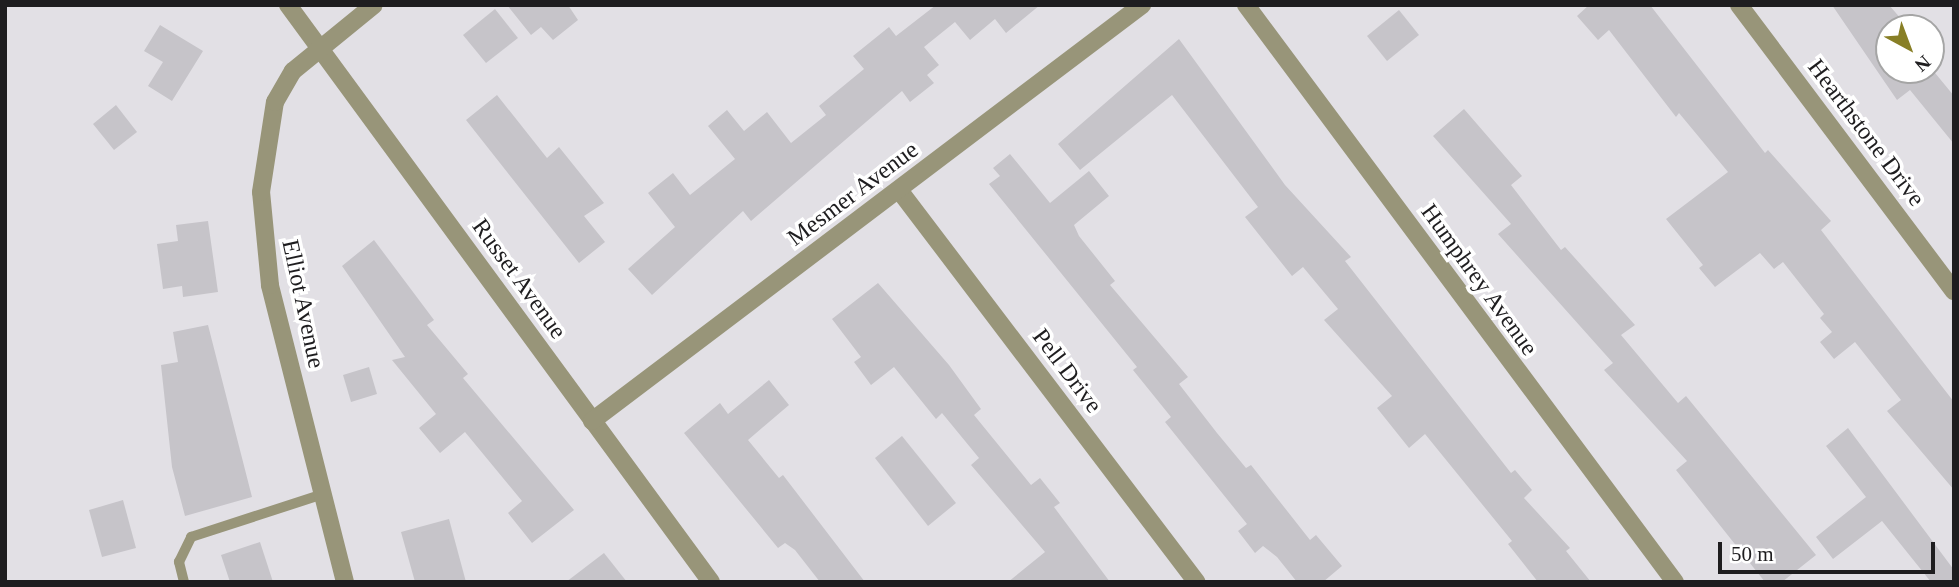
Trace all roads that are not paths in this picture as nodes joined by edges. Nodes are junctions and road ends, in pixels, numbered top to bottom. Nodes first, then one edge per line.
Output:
1 (288, 5) edge
2 (374, 5) edge
3 (1142, 5) edge
4 (1246, 5) edge
5 (1739, 5) edge
6 (318, 47) junction
7 (899, 190) junction
8 (1954, 291) edge
9 (592, 421) junction
10 (323, 494) junction
11 (184, 582) edge
12 (345, 582) edge
13 (711, 582) edge
14 (1197, 582) edge
15 (1675, 582) edge

1 - 6 street, Russet Avenue
2 - 6 street, Elliot Avenue
3 - 7 street, Mesmer Avenue
4 - 15 street, Humphrey Avenue
5 - 8 street, Hearthstone Drive
6 - 9 street, Russet Avenue
6 - 10 street, Elliot Avenue
7 - 9 street, Mesmer Avenue
7 - 14 street, Pell Drive
9 - 13 street, Russet Avenue
10 - 11 lane
10 - 12 street, Elliot Avenue

